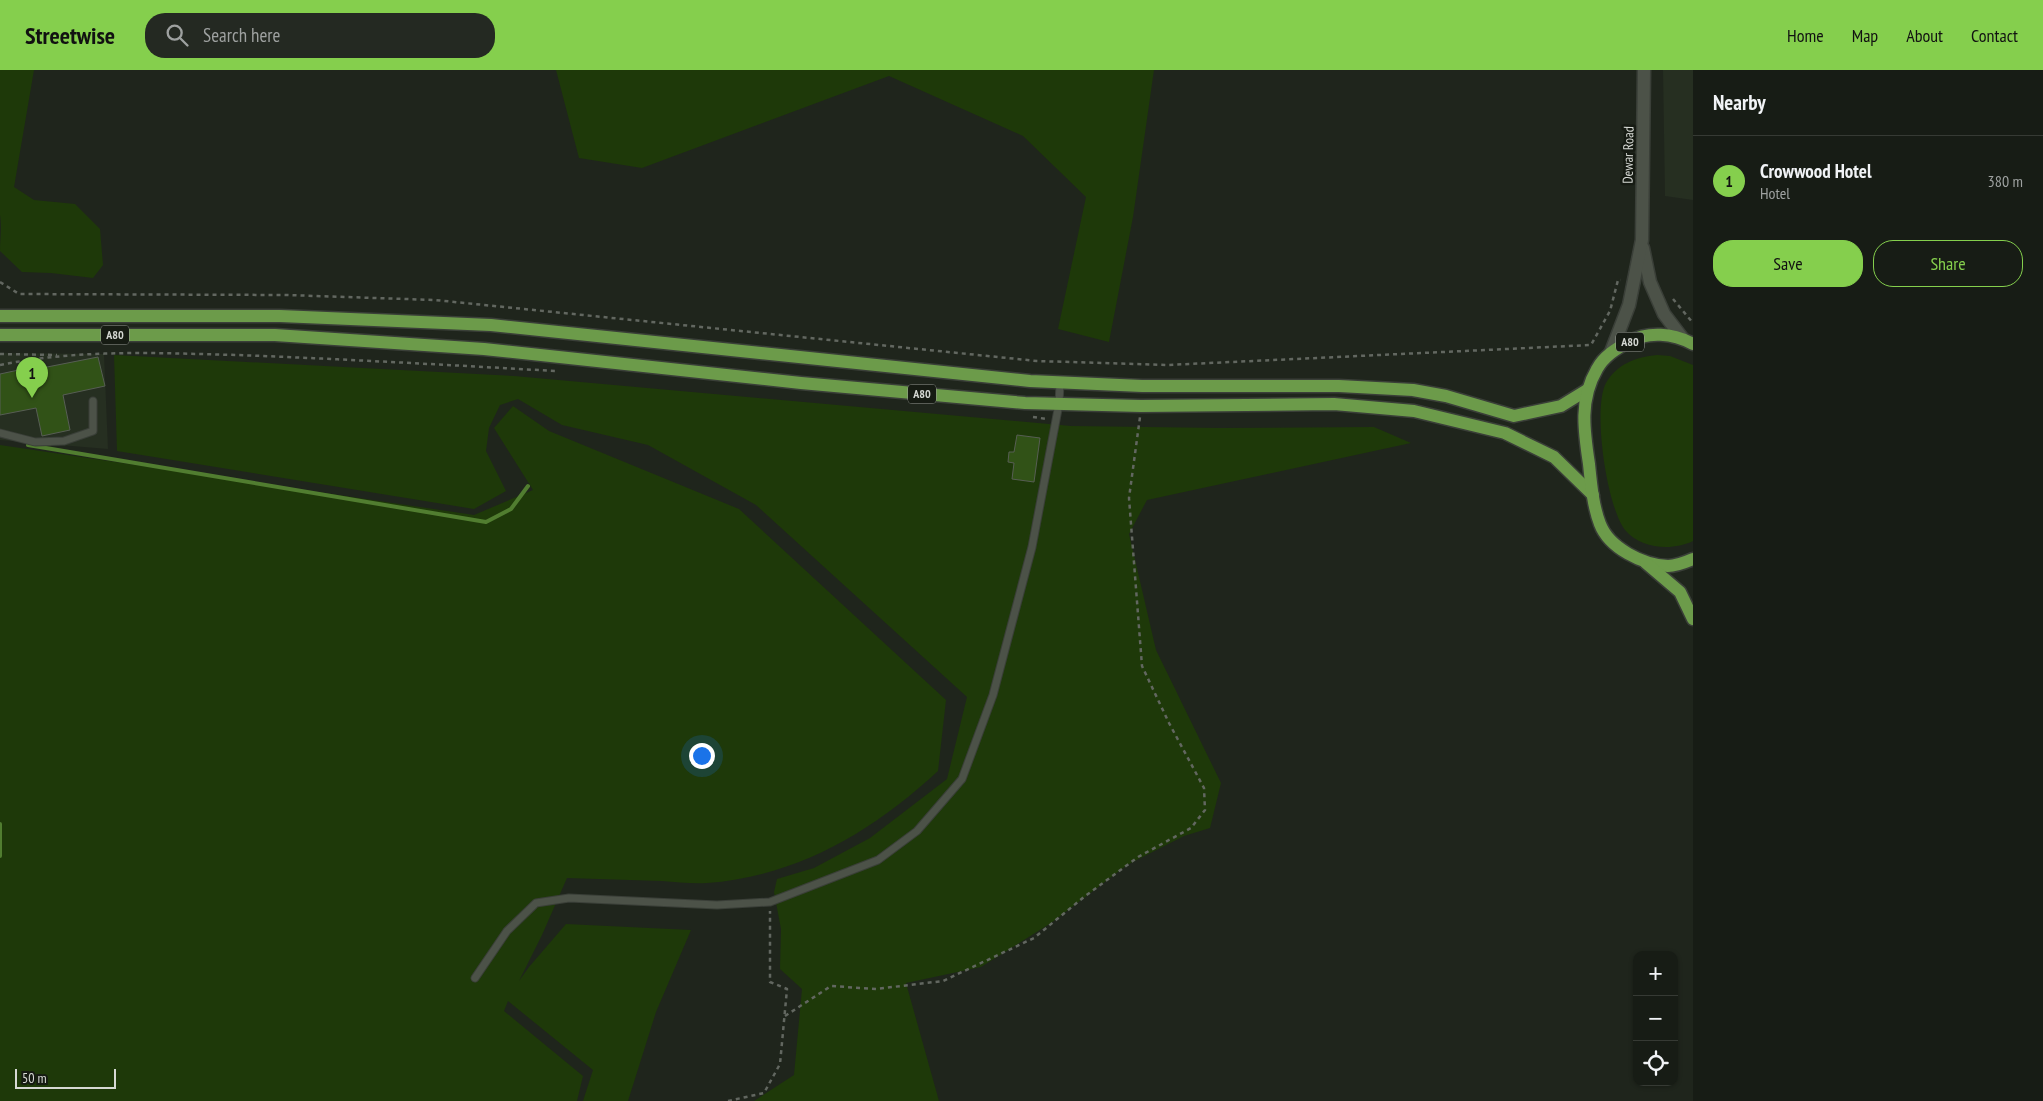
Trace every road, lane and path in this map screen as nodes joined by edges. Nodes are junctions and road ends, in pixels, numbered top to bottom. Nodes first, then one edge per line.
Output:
1 (1644, 70) edge
2 (1642, 240) junction
3 (0, 282) edge
4 (1635, 282) junction
5 (1669, 291) dead end
6 (0, 316) edge
7 (1693, 323) edge
8 (0, 335) edge
9 (19, 335) junction
10 (0, 342) edge
11 (1688, 342) edge
12 (1611, 352) junction
13 (0, 354) edge
14 (76, 355) junction
15 (0, 365) edge
16 (560, 371) dead end
17 (1060, 383) junction
18 (1587, 390) junction
19 (93, 401) dead end
20 (1059, 404) junction
21 (1141, 406) junction
22 (1026, 416) dead end
23 (1056, 421) junction
24 (0, 433) edge
25 (1593, 495) junction
26 (1693, 559) edge
27 (1645, 561) junction
28 (1693, 619) edge
29 (770, 902) junction
30 (475, 978) dead end
31 (785, 1016) junction
32 (728, 1101) edge

1 - 2 street, Dewar Road
2 - 4 street, Dewar Road
2 - 11 street, Dewar Road
3 - 4 path
4 - 12 street, Dewar Road
5 - 7 path
6 - 17 main road, A80
8 - 9 main road, A80
9 - 10 lane
9 - 20 main road, A80
11 - 12 main road, A80
12 - 18 main road, A80
13 - 14 path
14 - 15 path
14 - 16 path
17 - 18 main road, A80
17 - 20 lane
18 - 25 main road, A80
19 - 24 lane
20 - 21 main road, A80
20 - 23 lane
21 - 25 main road, A80
21 - 31 path
22 - 23 path
23 - 29 lane
25 - 27 main road, A80
26 - 27 main road, A80
27 - 28 main road
29 - 30 lane
29 - 31 path
31 - 32 path

